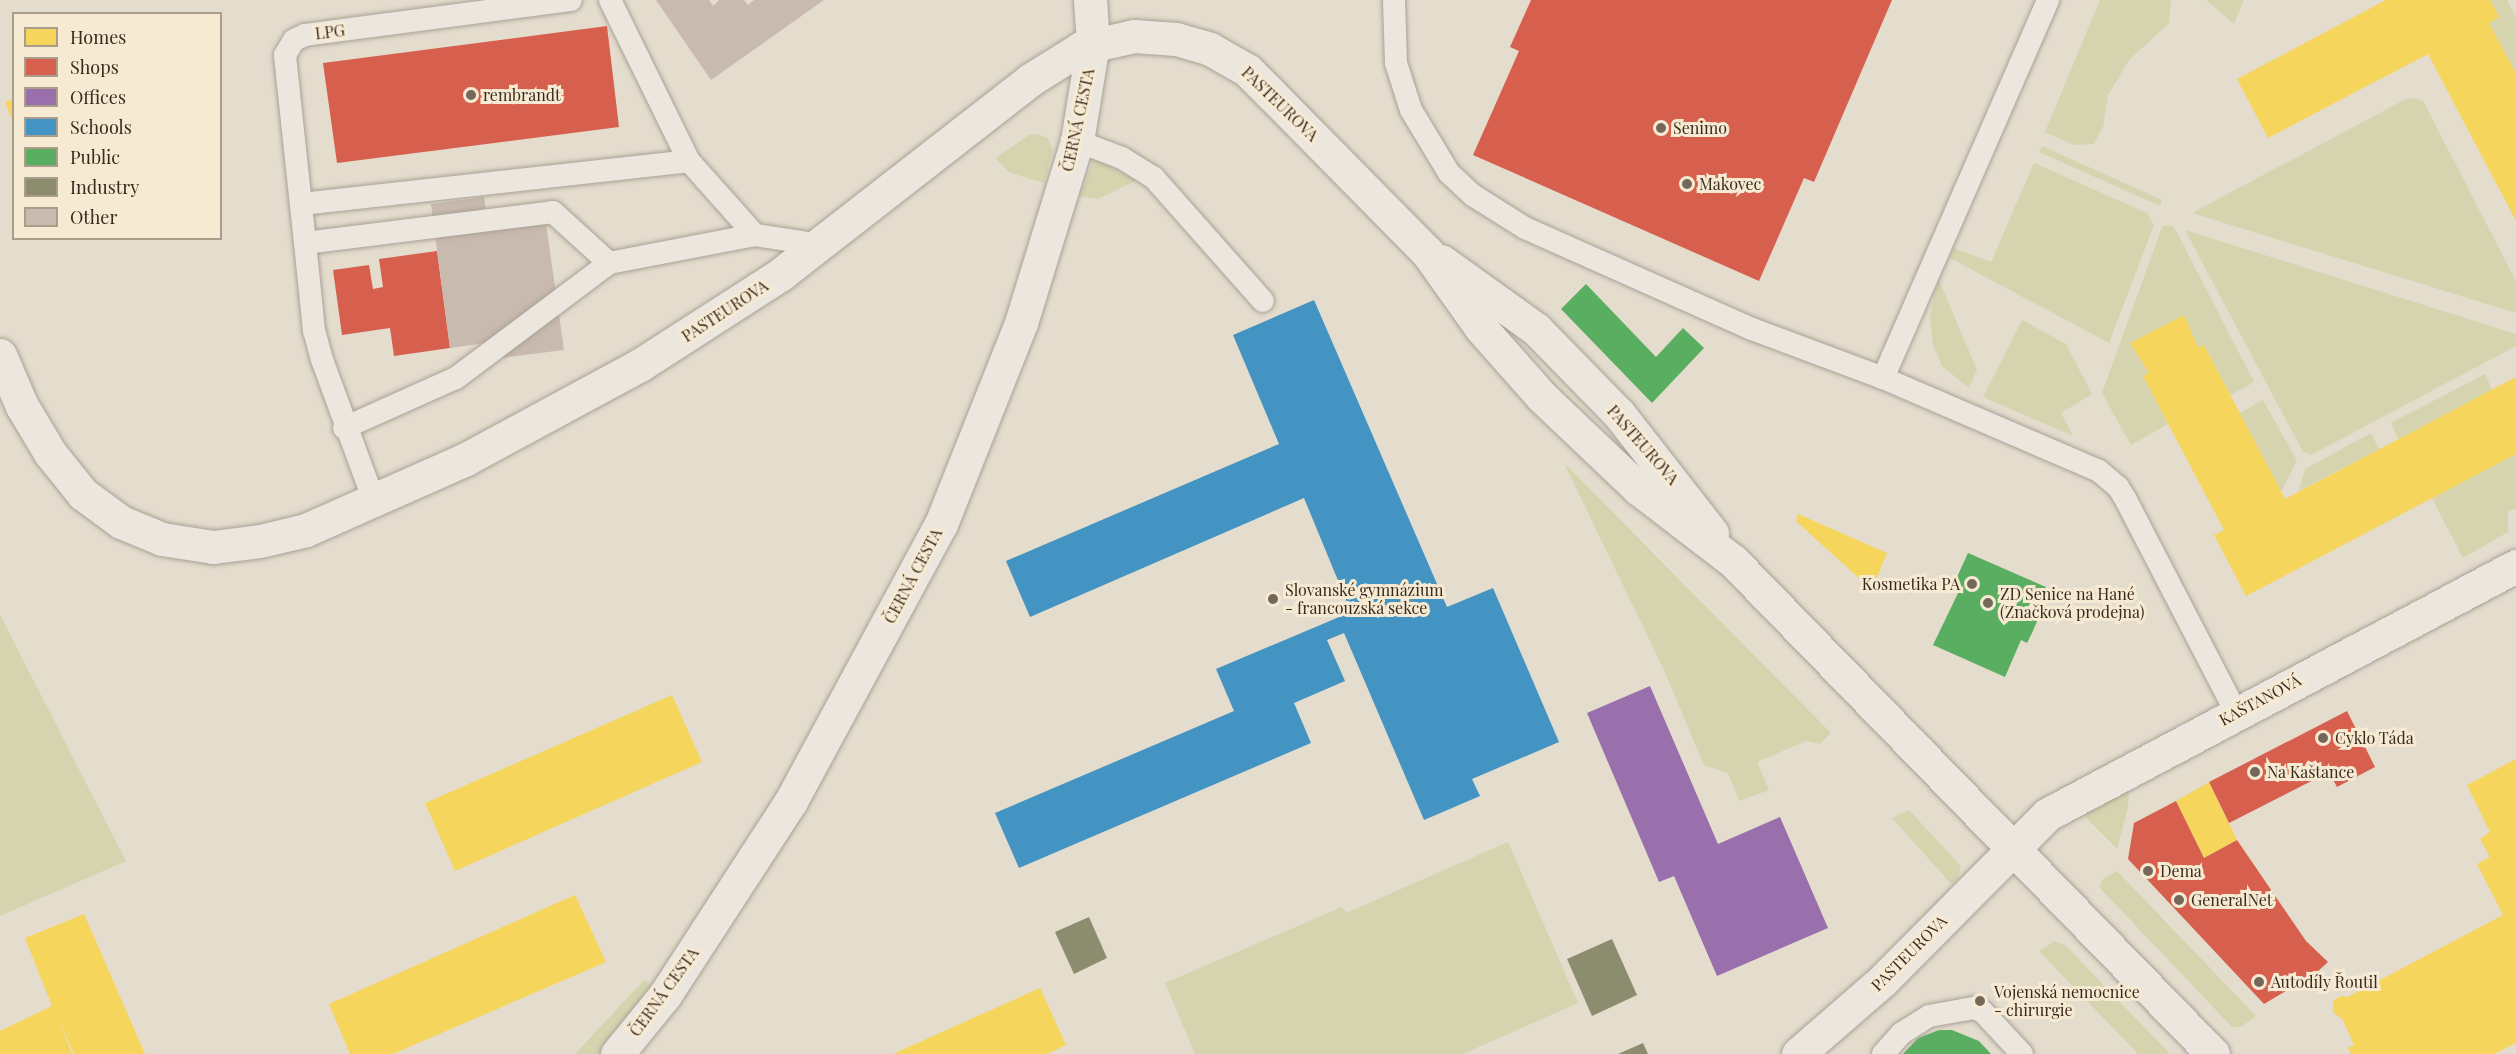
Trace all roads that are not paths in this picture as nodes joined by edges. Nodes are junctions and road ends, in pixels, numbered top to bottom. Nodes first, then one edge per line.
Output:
1 (571, 0) edge
2 (610, 0) edge
3 (1090, 0) edge
4 (1394, 0) edge
5 (2048, 0) edge
6 (1093, 43) junction
7 (1077, 141) junction
8 (689, 161) junction
9 (301, 204) junction
10 (755, 235) junction
11 (305, 243) junction
12 (822, 245) junction
13 (609, 263) junction
14 (1263, 301) dead end
15 (0, 355) edge
16 (1883, 378) junction
17 (344, 428) junction
18 (374, 501) junction
19 (2516, 566) edge
20 (2236, 712) junction
21 (2014, 847) junction
22 (617, 1054) edge
23 (1798, 1054) edge
24 (1883, 1054) edge
25 (2022, 1054) edge
26 (2213, 1054) edge

1 - 9 lane, LPG
2 - 8 lane
3 - 6 main road, ČERNÁ CESTA
4 - 16 lane
5 - 16 lane
6 - 7 main road, ČERNÁ CESTA
6 - 12 main road, PASTEUROVA
6 - 21 main road, PASTEUROVA
7 - 14 lane
7 - 22 main road, ČERNÁ CESTA
8 - 9 lane
8 - 10 lane
9 - 11 lane, LPG
10 - 12 lane
10 - 13 lane
11 - 13 lane
11 - 17 lane, LPG
12 - 18 main road, PASTEUROVA
13 - 17 lane
15 - 18 main road, PASTEUROVA
16 - 20 lane
17 - 18 lane, LPG
19 - 20 main road, KAŠTANOVÁ
20 - 21 main road, KAŠTANOVÁ
21 - 23 main road, PASTEUROVA
21 - 26 main road, PASTEUROVA
24 - 25 lane

